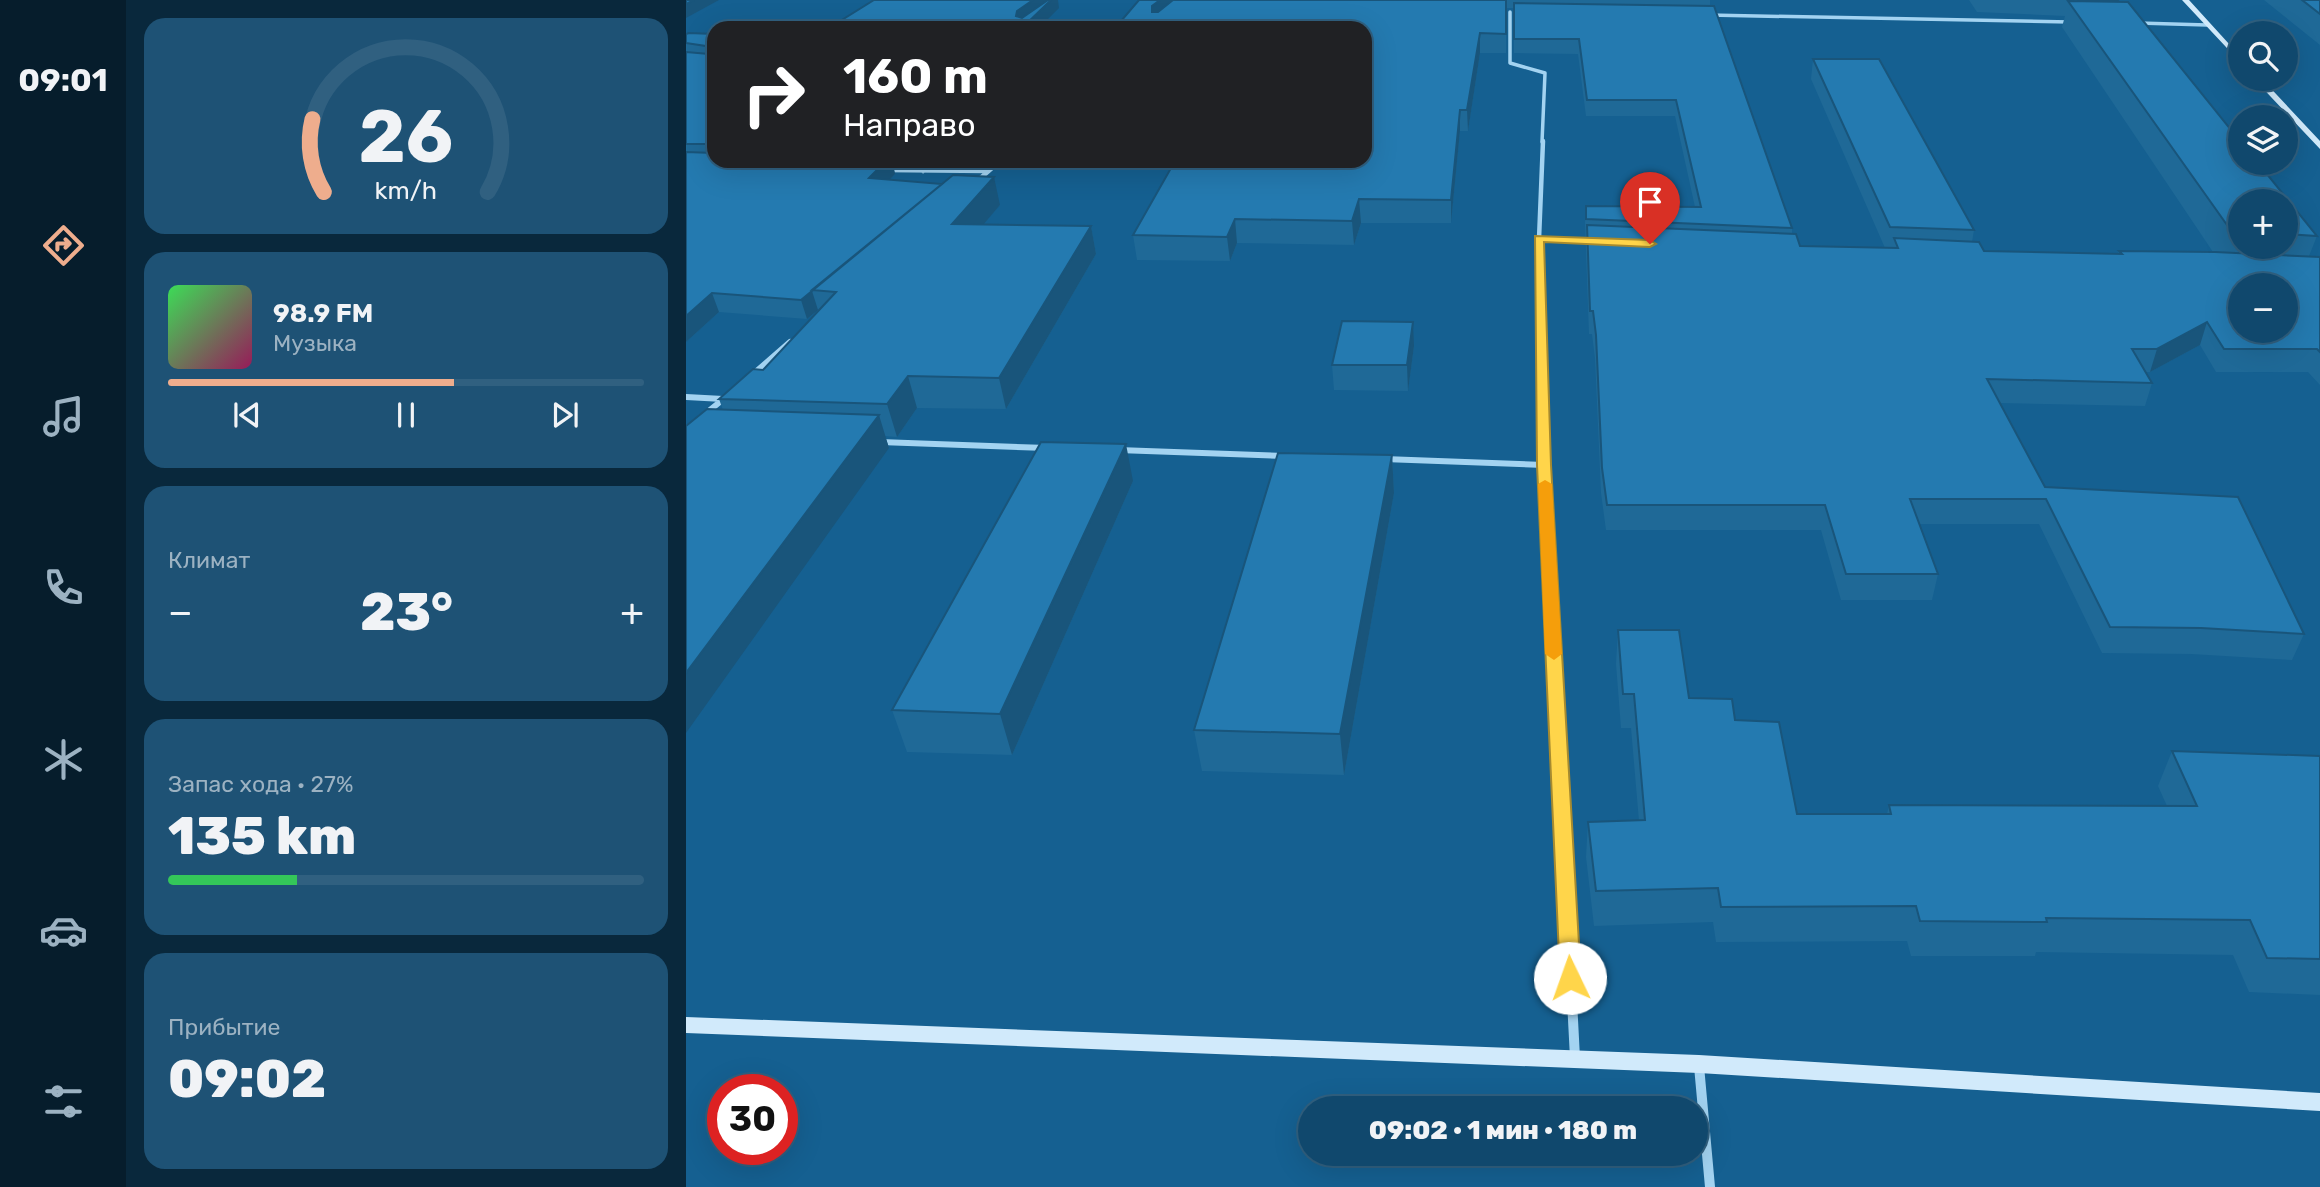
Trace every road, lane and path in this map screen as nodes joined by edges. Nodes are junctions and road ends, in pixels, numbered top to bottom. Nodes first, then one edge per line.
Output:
1 (2185, 0) edge
2 (1497, 11) edge
3 (1705, 15) edge
4 (2082, 22) edge
5 (2138, 23) edge
6 (2207, 24) junction
7 (2228, 47) edge
8 (2269, 91) edge
9 (2320, 146) edge
10 (925, 168) edge
11 (992, 168) edge
12 (881, 170) edge
13 (923, 171) junction
14 (988, 171) junction
15 (967, 189) edge
16 (1539, 239) junction
17 (1608, 242) edge
18 (798, 335) edge
19 (745, 381) edge
20 (734, 390) edge
21 (686, 397) edge
22 (723, 399) junction
23 (695, 423) edge
24 (866, 441) edge
25 (1060, 448) edge
26 (1115, 450) edge
27 (1295, 456) edge
28 (1378, 459) edge
29 (1544, 465) junction
30 (686, 1025) edge
31 (1575, 1059) junction
32 (1699, 1063) junction
33 (2320, 1102) edge
34 (1710, 1187) edge

1 - 6 street
2 - 16 street
3 - 4 street
5 - 6 street
6 - 7 street
8 - 9 street
10 - 13 street
11 - 14 street
12 - 13 street
13 - 14 street
14 - 15 street
16 - 17 street
16 - 29 street
18 - 19 street
20 - 22 street
21 - 22 street
22 - 23 street
24 - 25 street
26 - 27 street
28 - 29 street
29 - 31 street
30 - 31 street
31 - 32 street
32 - 33 street
32 - 34 street

